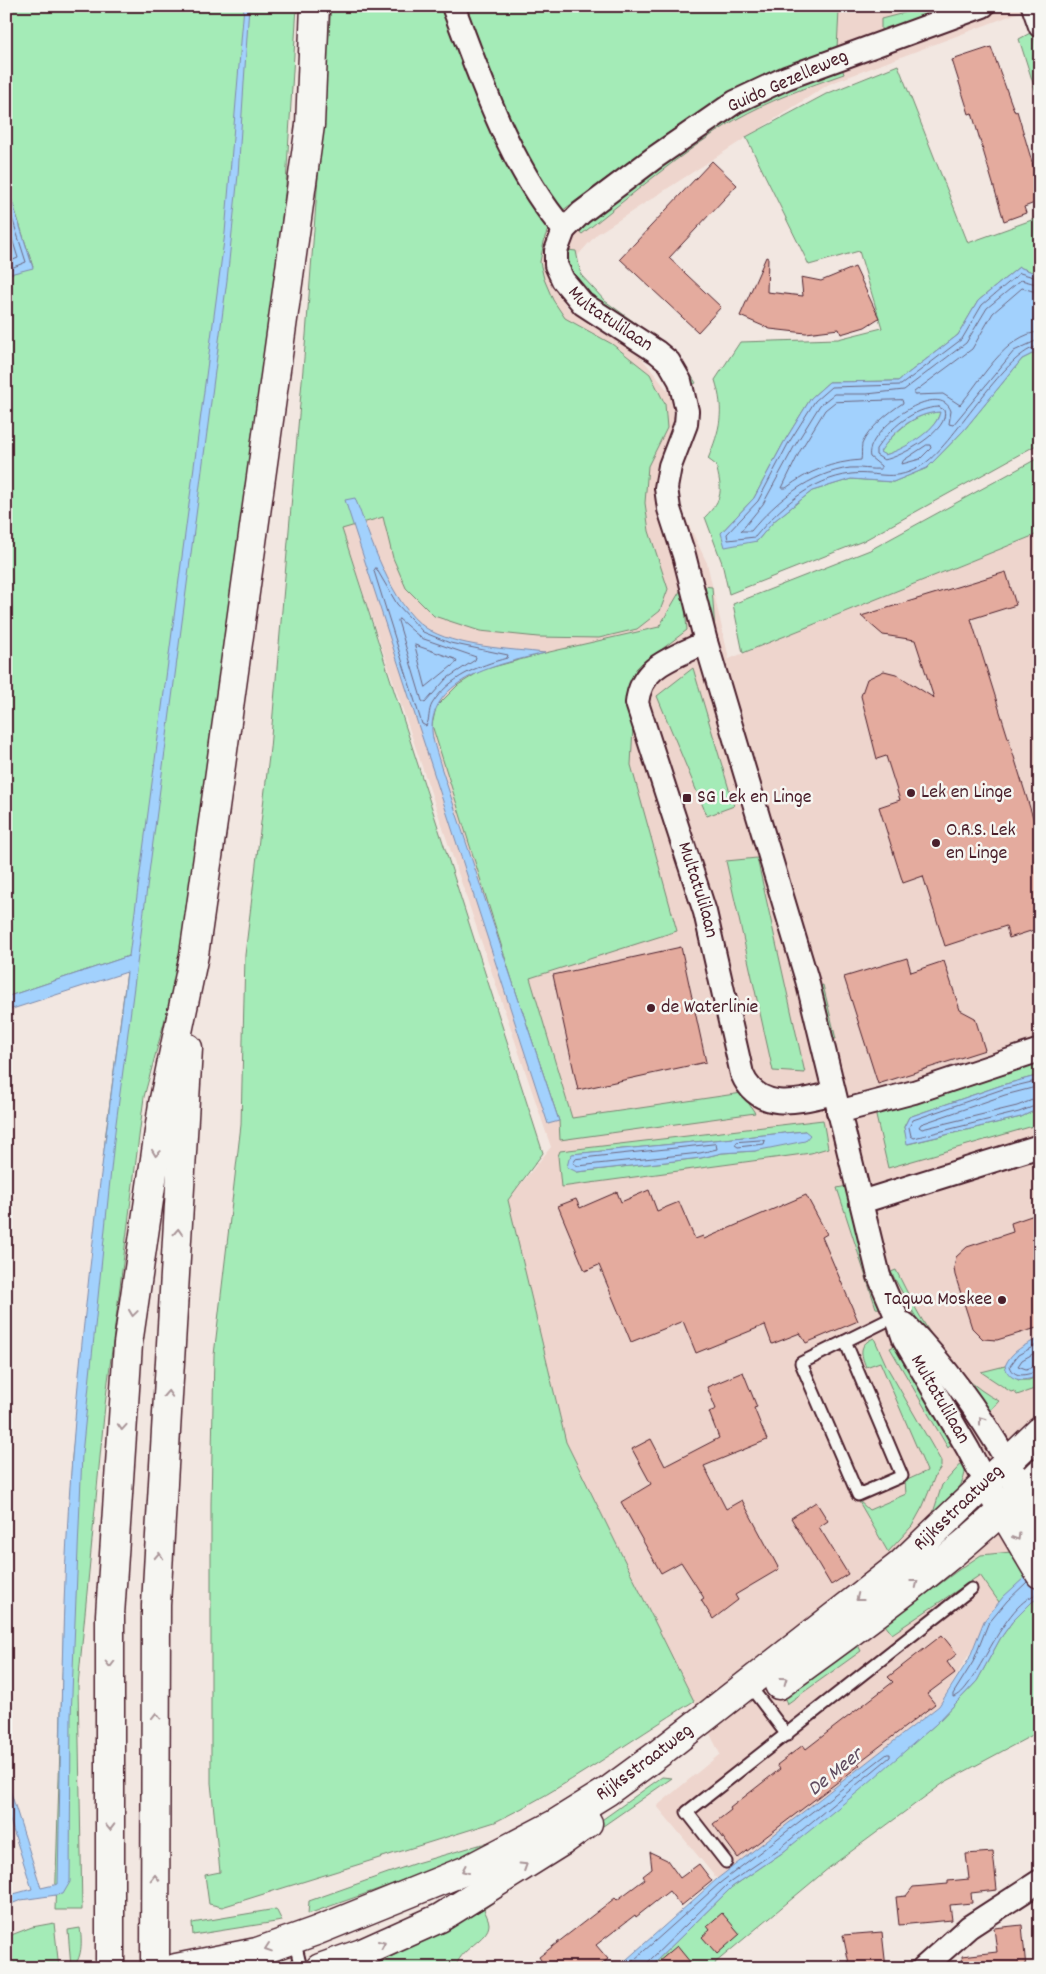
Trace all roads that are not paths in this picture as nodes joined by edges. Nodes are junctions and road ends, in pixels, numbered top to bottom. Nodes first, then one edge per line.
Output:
1 (316, 6) edge
2 (453, 6) edge
3 (983, 6) edge
4 (1033, 6) edge
5 (1040, 26) edge
6 (564, 230) junction
7 (706, 642) junction
8 (194, 956) junction
9 (1040, 1050) edge
10 (836, 1102) junction
11 (1040, 1146) edge
12 (861, 1202) junction
13 (896, 1316) junction
14 (845, 1341) junction
15 (1040, 1432) edge
16 (1007, 1461) junction
17 (1040, 1473) edge
18 (986, 1483) junction
19 (1021, 1492) junction
20 (1001, 1511) junction
21 (1040, 1531) edge
22 (1037, 1569) edge
23 (971, 1589) dead end
24 (754, 1692) junction
25 (787, 1735) junction
26 (726, 1862) dead end
27 (1040, 1882) edge
28 (294, 1939) junction
29 (110, 1968) edge
30 (155, 1968) edge
31 (176, 1968) edge
32 (301, 1968) edge
33 (320, 1968) edge
34 (923, 1968) edge

1 - 8 main road
2 - 6 street
3 - 6 street, Guido Gezelleweg
4 - 5 street
6 - 7 street, Multatulilaan
7 - 10 street, Multatulilaan
7 - 10 street, Multatulilaan
8 -> 29 main road
30 -> 8 main road
9 - 10 street
10 - 12 street, Multatulilaan
11 - 12 street
12 - 13 street, Multatulilaan
13 - 14 lane
16 -> 13 street, Multatulilaan
13 - 18 street, Multatulilaan
14 - 14 lane
15 - 16 main road, Rijksstraatweg
16 - 18 main road, Rijksstraatweg
16 - 19 main road
17 - 19 main road, Rijksstraatweg
18 - 20 main road
18 -> 24 main road, Rijksstraatweg
19 - 20 main road, Rijksstraatweg
19 - 21 main road
20 -> 22 main road
24 -> 20 main road, Rijksstraatweg
23 - 25 lane
24 - 25 lane
24 -> 28 main road, Rijksstraatweg
33 -> 24 main road, Rijksstraatweg
25 - 26 lane
27 - 34 street
28 -> 31 main road, Rijksstraatweg
28 - 32 lane

